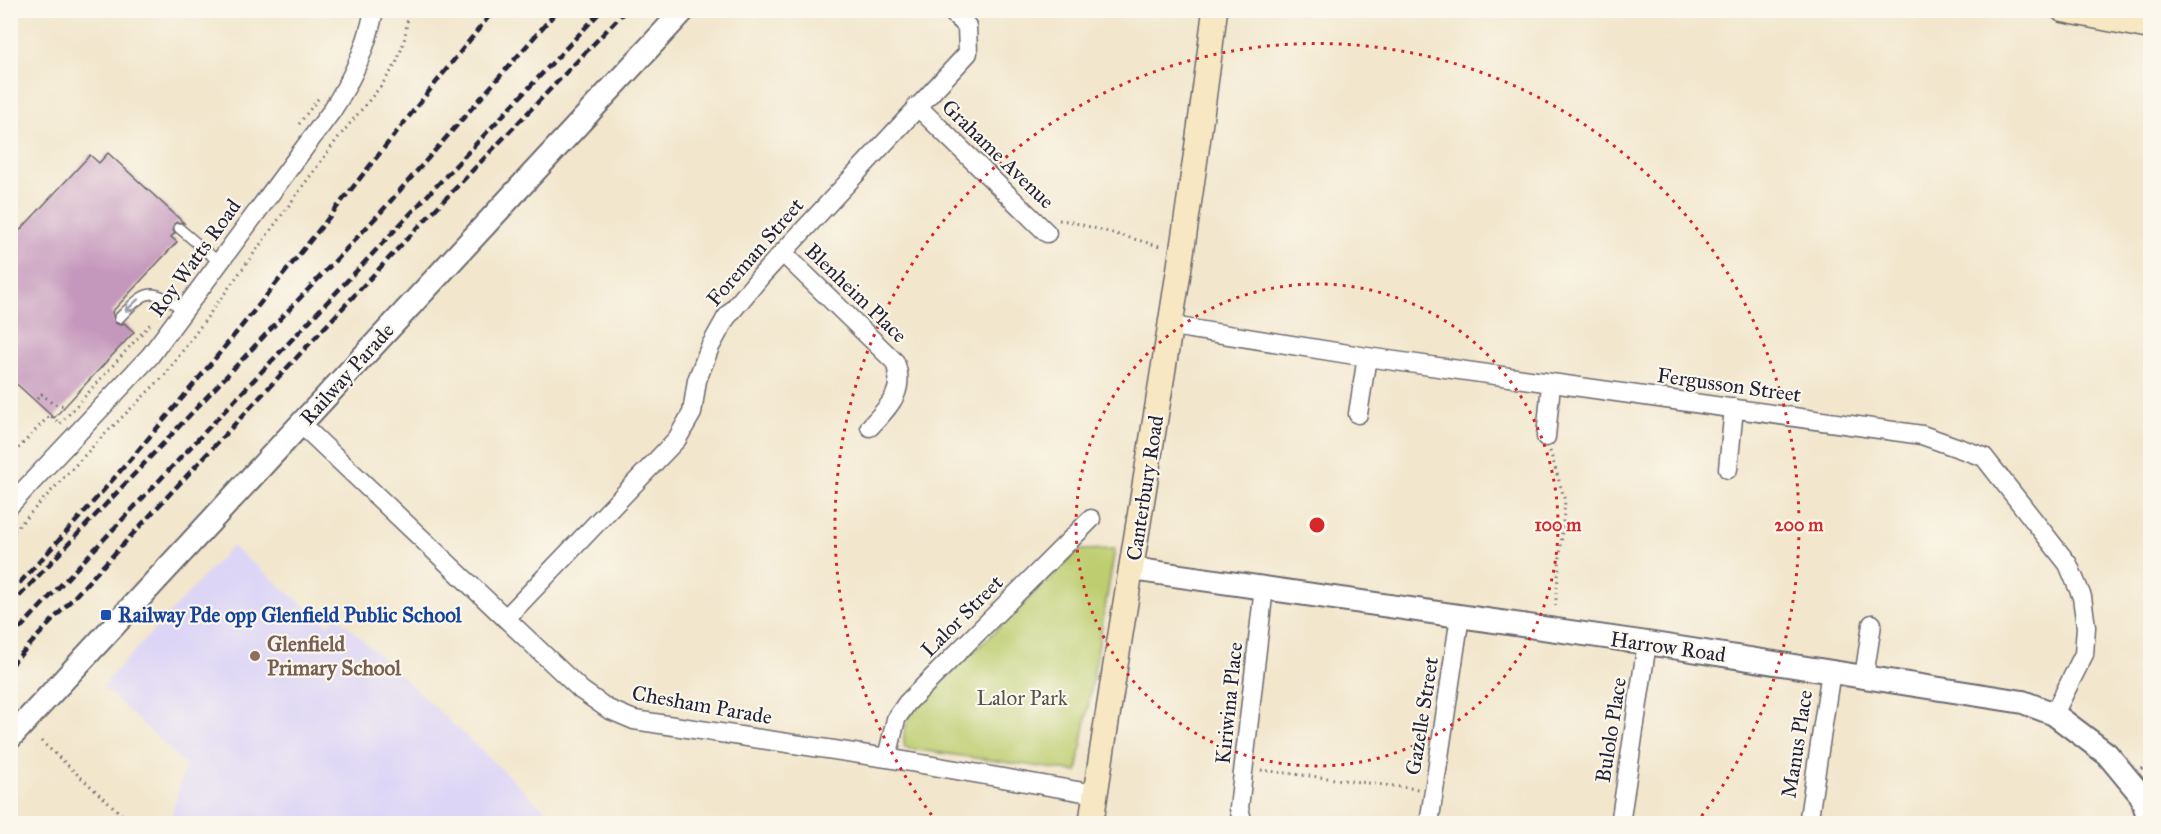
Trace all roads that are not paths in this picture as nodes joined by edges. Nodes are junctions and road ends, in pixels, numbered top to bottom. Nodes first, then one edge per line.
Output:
1 (374, 10) edge
2 (684, 10) edge
3 (950, 10) edge
4 (2062, 10) edge
5 (1225, 15) edge
6 (2151, 27) edge
7 (917, 106) junction
8 (179, 228) dead end
9 (1047, 233) dead end
10 (783, 253) junction
11 (220, 263) junction
12 (177, 306) junction
13 (118, 318) dead end
14 (1172, 326) junction
15 (1367, 357) junction
16 (1551, 384) junction
17 (1734, 408) junction
18 (1358, 414) dead end
19 (301, 424) junction
20 (870, 427) dead end
21 (1546, 437) road end
22 (1728, 469) dead end
23 (10, 505) edge
24 (1091, 519) dead end
25 (1132, 569) junction
26 (1264, 587) junction
27 (1460, 616) junction
28 (506, 618) junction
29 (1872, 624) dead end
30 (1647, 644) junction
31 (1831, 671) junction
32 (1864, 677) junction
33 (2054, 714) junction
34 (10, 738) edge
35 (886, 758) junction
36 (1095, 794) junction
37 (2151, 822) edge
38 (1091, 824) edge
39 (1243, 824) edge
40 (1429, 824) edge
41 (1620, 824) edge
42 (1808, 824) edge

1 - 11 street, Roy Watts Road
2 - 19 street, Railway Parade
3 - 7 street, Foreman Street
4 - 6 main road
5 - 14 main road, Canterbury Road
7 - 9 street, Grahame Avenue
7 - 10 street, Foreman Street
8 - 11 lane
10 - 20 street, Blenheim Place
10 - 28 street, Foreman Street
11 - 12 street, Roy Watts Road
12 -> 13 lane
12 - 23 street, Roy Watts Road
14 - 15 street, Fergusson Street
14 - 25 main road, Canterbury Road
15 - 16 street, Fergusson Street
15 - 18 street
16 - 17 street, Fergusson Street
16 - 21 street
17 - 22 street
17 - 33 street, Fergusson Street
19 - 28 street, Chesham Parade
19 - 34 street, Railway Parade
24 - 35 street, Lalor Street
25 - 26 street, Harrow Road
25 - 36 main road, Canterbury Road
26 - 27 street, Harrow Road
26 - 39 street, Kiriwina Place
27 - 30 street, Harrow Road
27 - 40 street, Gazelle Street
28 - 35 street, Chesham Parade
29 - 32 street
30 - 31 street, Harrow Road
30 - 41 street, Bulolo Place
31 - 32 street, Harrow Road
31 - 42 street, Manus Place
32 - 33 street, Harrow Road
33 - 37 street, Harrow Road
35 - 36 street, Chesham Parade
36 - 38 main road, Canterbury Road

